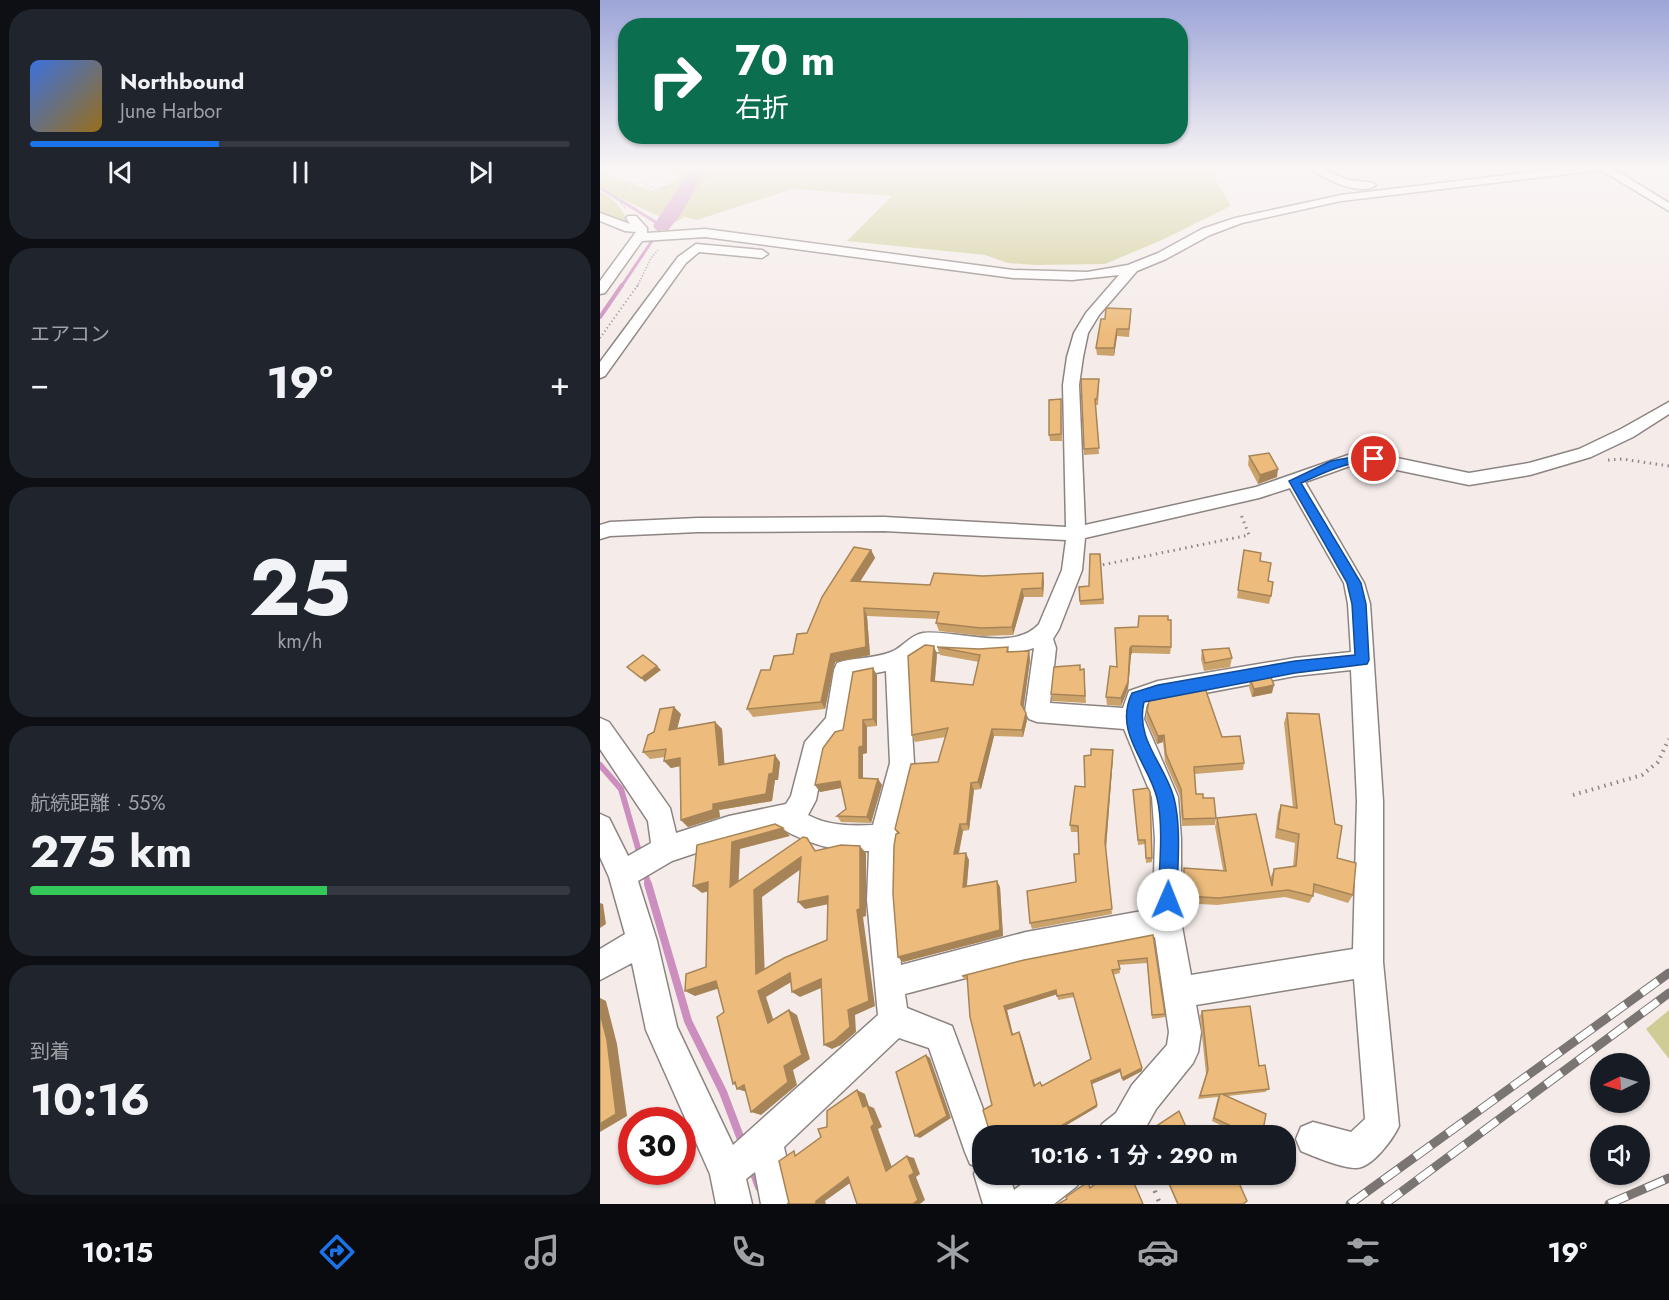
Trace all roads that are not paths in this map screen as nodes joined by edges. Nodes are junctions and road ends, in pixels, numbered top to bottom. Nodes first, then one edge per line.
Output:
1 (612, 222) edge
2 (635, 222) edge
3 (1231, 222) edge
4 (642, 234) junction
5 (826, 256) dead end
6 (1131, 268) junction
7 (600, 290) edge
8 (600, 373) edge
9 (1669, 407) edge
10 (1294, 481) junction
11 (600, 532) edge
12 (1076, 534) junction
13 (1041, 637) junction
14 (897, 660) junction
15 (1362, 660) junction
16 (1132, 718) junction
17 (600, 729) edge
18 (790, 819) junction
19 (600, 827) edge
20 (883, 838) junction
21 (663, 851) junction
22 (627, 872) junction
23 (1167, 921) junction
24 (642, 941) junction
25 (1368, 962) junction
26 (600, 965) edge
27 (888, 984) junction
28 (1179, 992) junction
29 (894, 1021) junction
30 (972, 1125) edge
31 (1128, 1125) edge
32 (1313, 1139) dead end
33 (745, 1166) edge
34 (995, 1185) edge
35 (1050, 1185) edge
36 (779, 1204) edge
37 (1001, 1204) edge
38 (1025, 1204) edge

1 - 4 street
2 - 4 street
3 - 6 street
4 - 6 street
4 - 7 street
5 - 8 street
6 - 12 street
9 - 10 street
10 - 12 street
10 - 15 street
11 - 12 street
12 - 13 street
13 - 14 street
13 - 16 street
14 - 18 street
14 - 20 street
15 - 16 street
15 - 25 street
16 - 23 street
17 - 21 street
18 - 20 street
18 - 21 street
19 - 22 street
20 - 27 street
21 - 22 street
22 - 24 street
23 - 27 street
23 - 28 street
24 - 26 street
24 - 33 street
25 - 28 street
25 - 32 street
27 - 29 street
28 - 31 street
29 - 30 street
29 - 33 street
33 - 36 street
34 - 37 street
35 - 38 street

